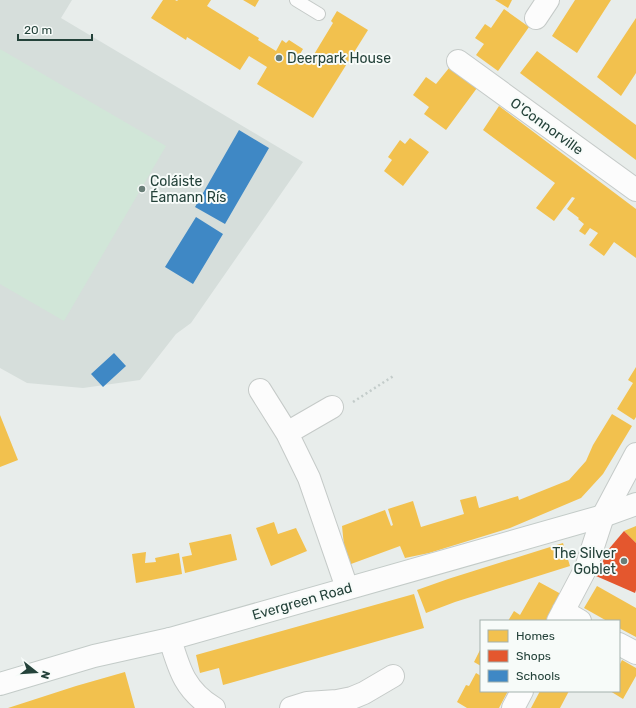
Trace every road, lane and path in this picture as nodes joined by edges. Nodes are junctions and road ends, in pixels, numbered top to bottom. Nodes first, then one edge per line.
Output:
1 (296, 0) edge
2 (319, 14) dead end
3 (458, 61) dead end
4 (636, 190) edge
5 (395, 375) dead end
6 (260, 390) dead end
7 (332, 407) joint
8 (286, 433) junction
9 (636, 454) edge
10 (636, 504) edge
11 (603, 516) junction
12 (347, 588) junction
13 (567, 618) edge
14 (170, 639) junction
15 (620, 645) edge
16 (636, 653) edge
17 (393, 676) dead end
18 (0, 684) edge
19 (521, 692) edge
20 (214, 708) edge
21 (291, 708) edge
22 (513, 708) edge

1 - 2 lane
3 - 4 street, O'Connorville
5 - 7 path
6 - 8 street
7 - 8 street
8 - 12 street
9 - 11 street
10 - 11 street, Evergreen Road
11 - 12 street, Evergreen Road
11 - 13 street
12 - 14 street, Evergreen Road
14 - 18 street, Evergreen Road
14 - 20 street
15 - 16 street
17 - 21 street
19 - 22 street

